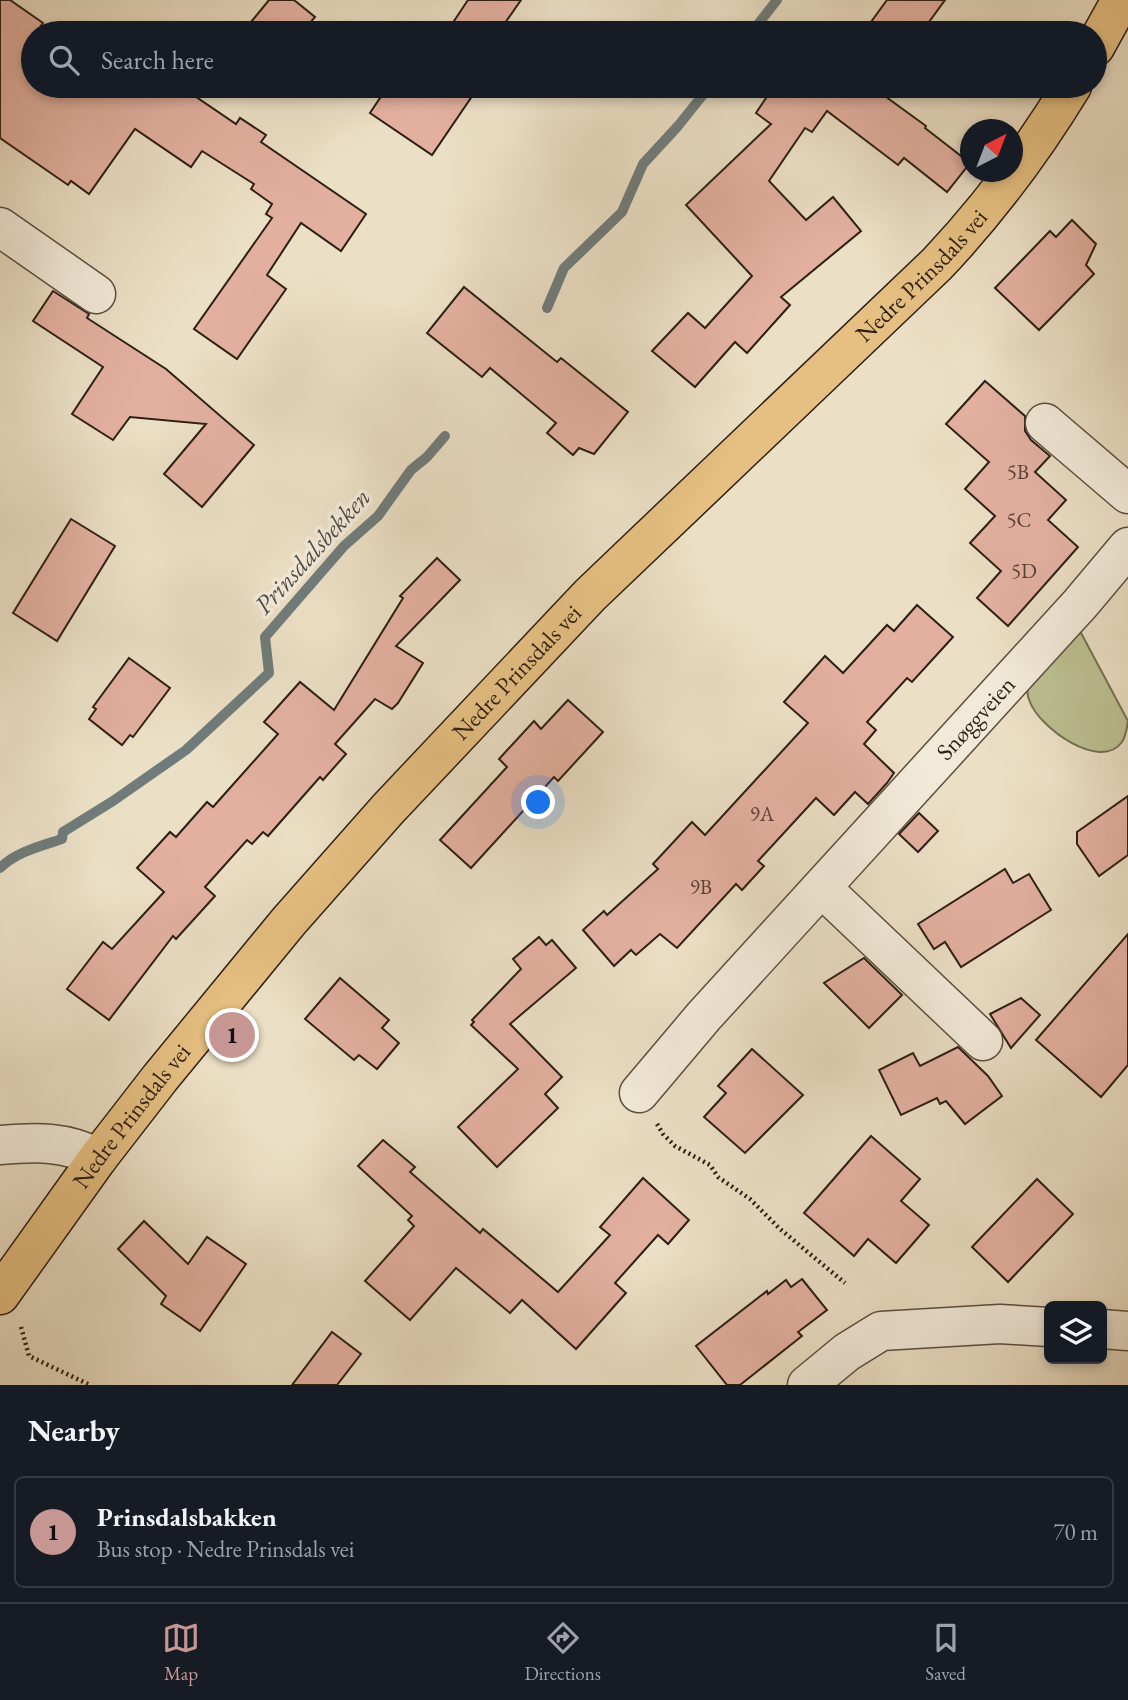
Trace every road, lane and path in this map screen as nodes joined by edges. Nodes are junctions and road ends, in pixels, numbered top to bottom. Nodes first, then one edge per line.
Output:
1 (1121, 0) edge
2 (1107, 25) edge
3 (1064, 98) edge
4 (0, 226) edge
5 (96, 294) dead end
6 (1045, 422) dead end
7 (1128, 494) edge
8 (1128, 547) edge
9 (822, 888) junction
10 (983, 1041) dead end
11 (639, 1093) joint
12 (0, 1145) edge
13 (99, 1158) junction
14 (845, 1283) dead end
15 (10, 1307) edge
16 (1044, 1327) edge
17 (1107, 1329) edge
18 (1128, 1331) edge
19 (90, 1385) edge
20 (807, 1385) edge

1 - 2 main road
3 - 13 main road, Nedre Prinsdals vei
4 - 5 street
6 - 7 street
8 - 9 street, Snøggveien
9 - 10 street
9 - 11 street, Snøggveien
11 - 14 path
12 - 13 street
13 - 15 main road, Nedre Prinsdals vei
15 - 19 path
16 - 20 street
17 - 18 street

